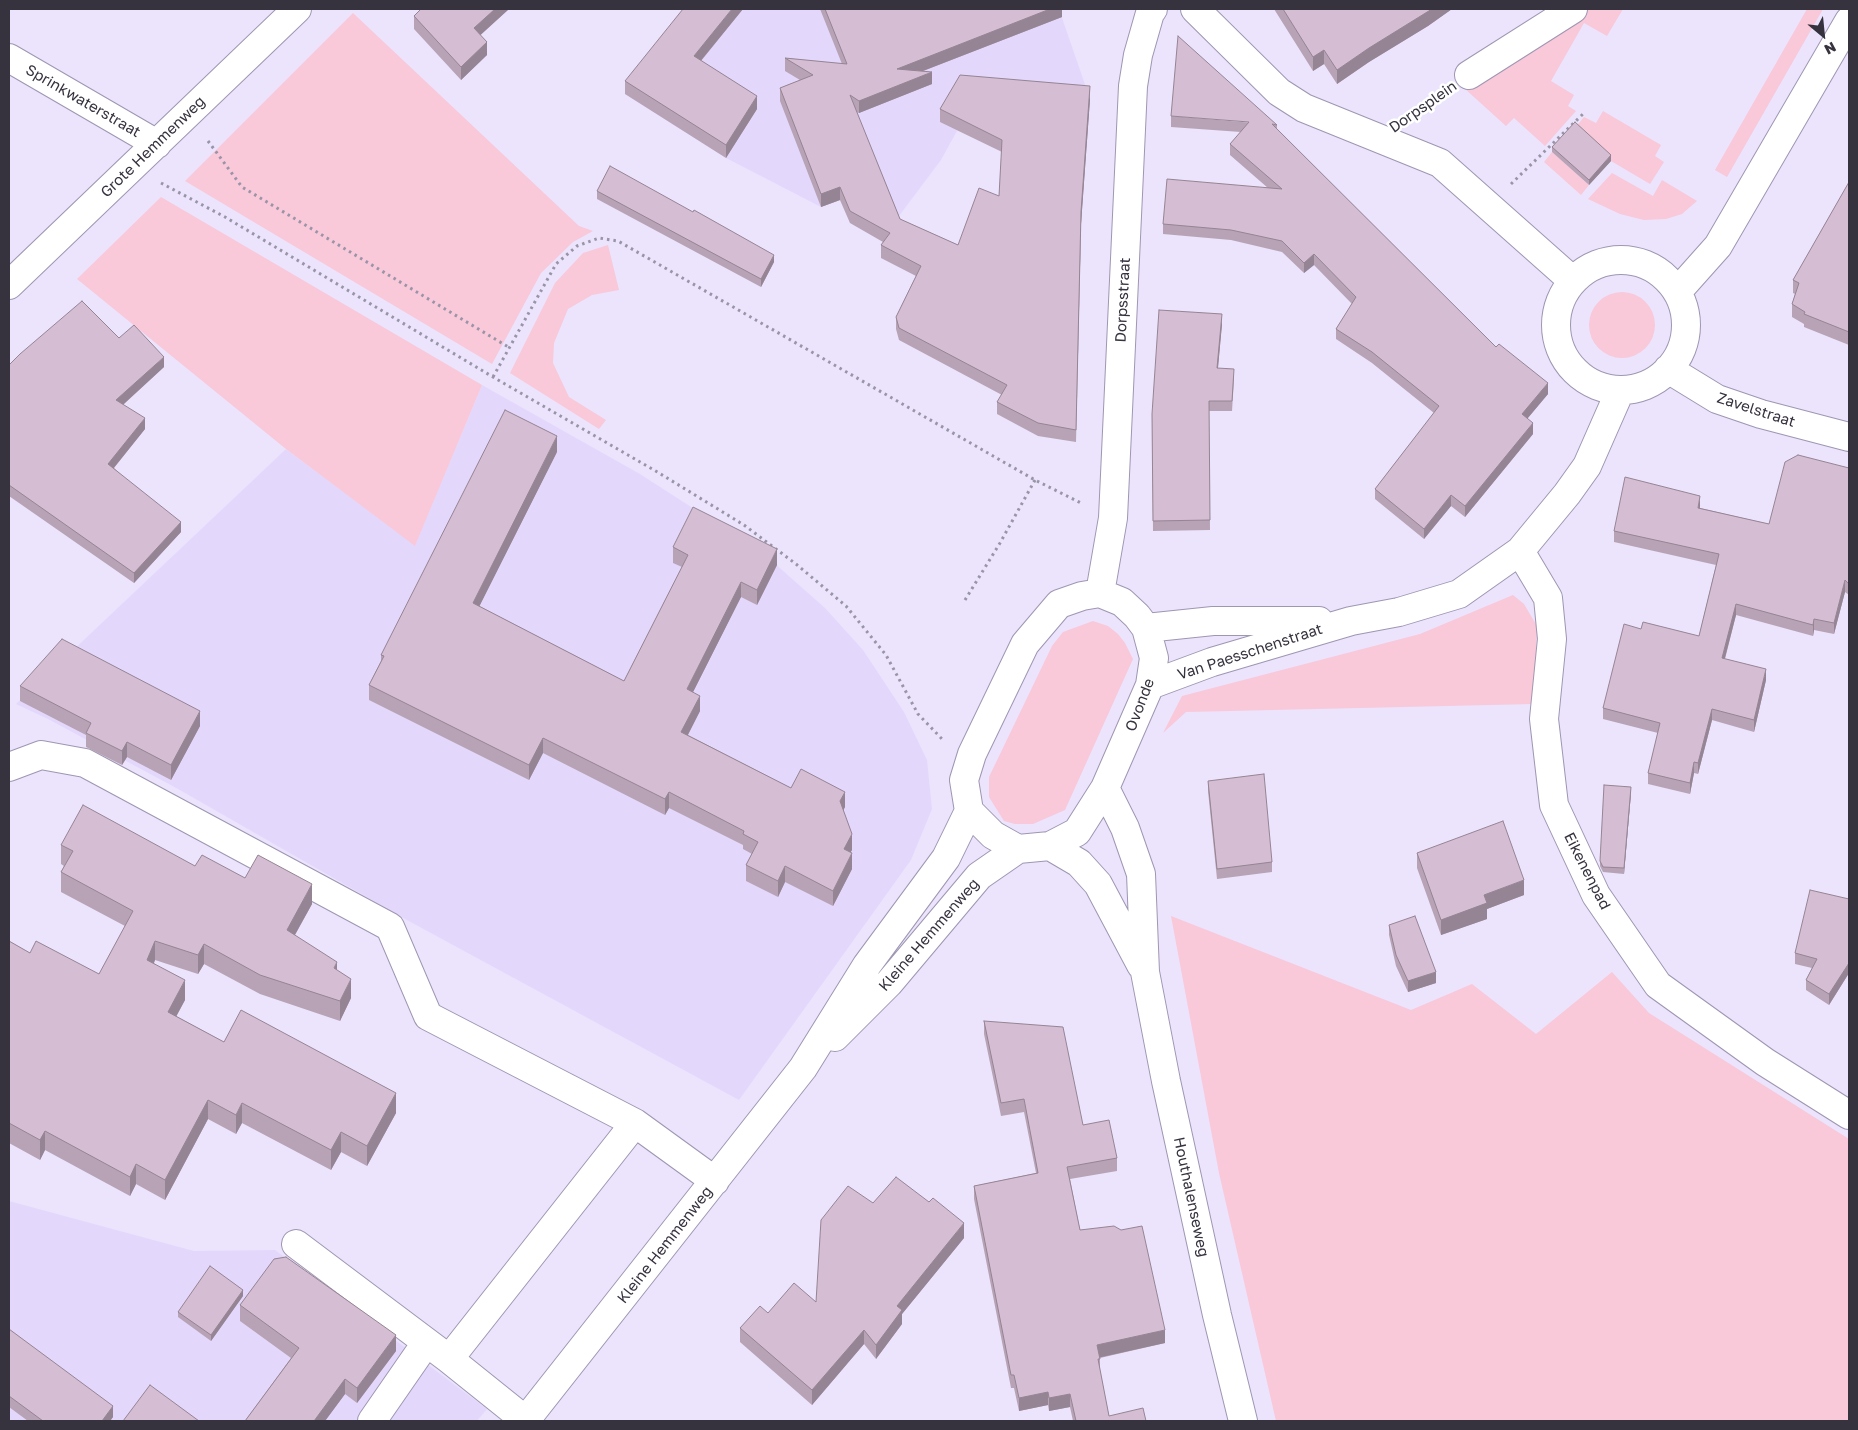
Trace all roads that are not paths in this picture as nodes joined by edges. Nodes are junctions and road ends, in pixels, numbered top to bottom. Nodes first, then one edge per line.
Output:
1 (297, 9) edge
2 (1153, 9) edge
3 (1195, 9) edge
4 (1573, 9) edge
5 (1849, 21) edge
6 (9, 58) edge
7 (1469, 75) road end
8 (157, 144) junction
9 (1573, 281) junction
10 (9, 285) edge
11 (1677, 292) junction
12 (1668, 369) junction
13 (1620, 391) junction
14 (1849, 436) edge
15 (1520, 551) junction
16 (1100, 593) junction
17 (1351, 621) junction
18 (1146, 628) junction
19 (1150, 685) junction
20 (9, 767) edge
21 (1105, 788) junction
22 (969, 811) junction
23 (1050, 846) junction
24 (1018, 849) junction
25 (1145, 972) junction
26 (803, 1068) junction
27 (1849, 1115) edge
28 (635, 1123) junction
29 (715, 1181) junction
30 (296, 1244) dead end
31 (426, 1343) junction
32 (449, 1359) junction
33 (372, 1421) edge
34 (525, 1421) edge
35 (1243, 1421) edge

1 - 8 street, Grote Hemmenweg
2 - 16 street, Dorpsstraat
3 - 9 street, Dorpsplein
4 - 7 street, Dorpsplein
5 - 11 street
6 - 8 street, Sprinkwaterstraat
8 - 10 street, Grote Hemmenweg
9 - 11 street
9 - 13 street
11 - 12 street
12 - 13 street
12 - 14 street, Zavelstraat
13 - 15 street, Van Paesschenstraat
15 - 17 street, Van Paesschenstraat
15 - 27 street, Eikenenpad
16 - 18 street, Ovonde
16 - 22 street
17 - 18 street, Van Paesschenstraat
17 - 19 street, Van Paesschenstraat
18 - 19 street, Ovonde
19 - 21 street, Ovonde
20 - 28 street
21 - 23 street, Ovonde
21 - 25 street, Houthalenseweg
22 - 24 street
22 - 26 street, Kleine Hemmenweg
23 - 24 street, Ovonde
23 - 25 street, Houthalenseweg
24 - 26 street, Kleine Hemmenweg
25 - 35 street, Houthalenseweg
26 - 29 street, Kleine Hemmenweg
28 - 29 street
28 - 32 street
29 - 34 street, Kleine Hemmenweg
30 - 31 street
31 - 32 street
31 - 33 street
32 - 34 street

